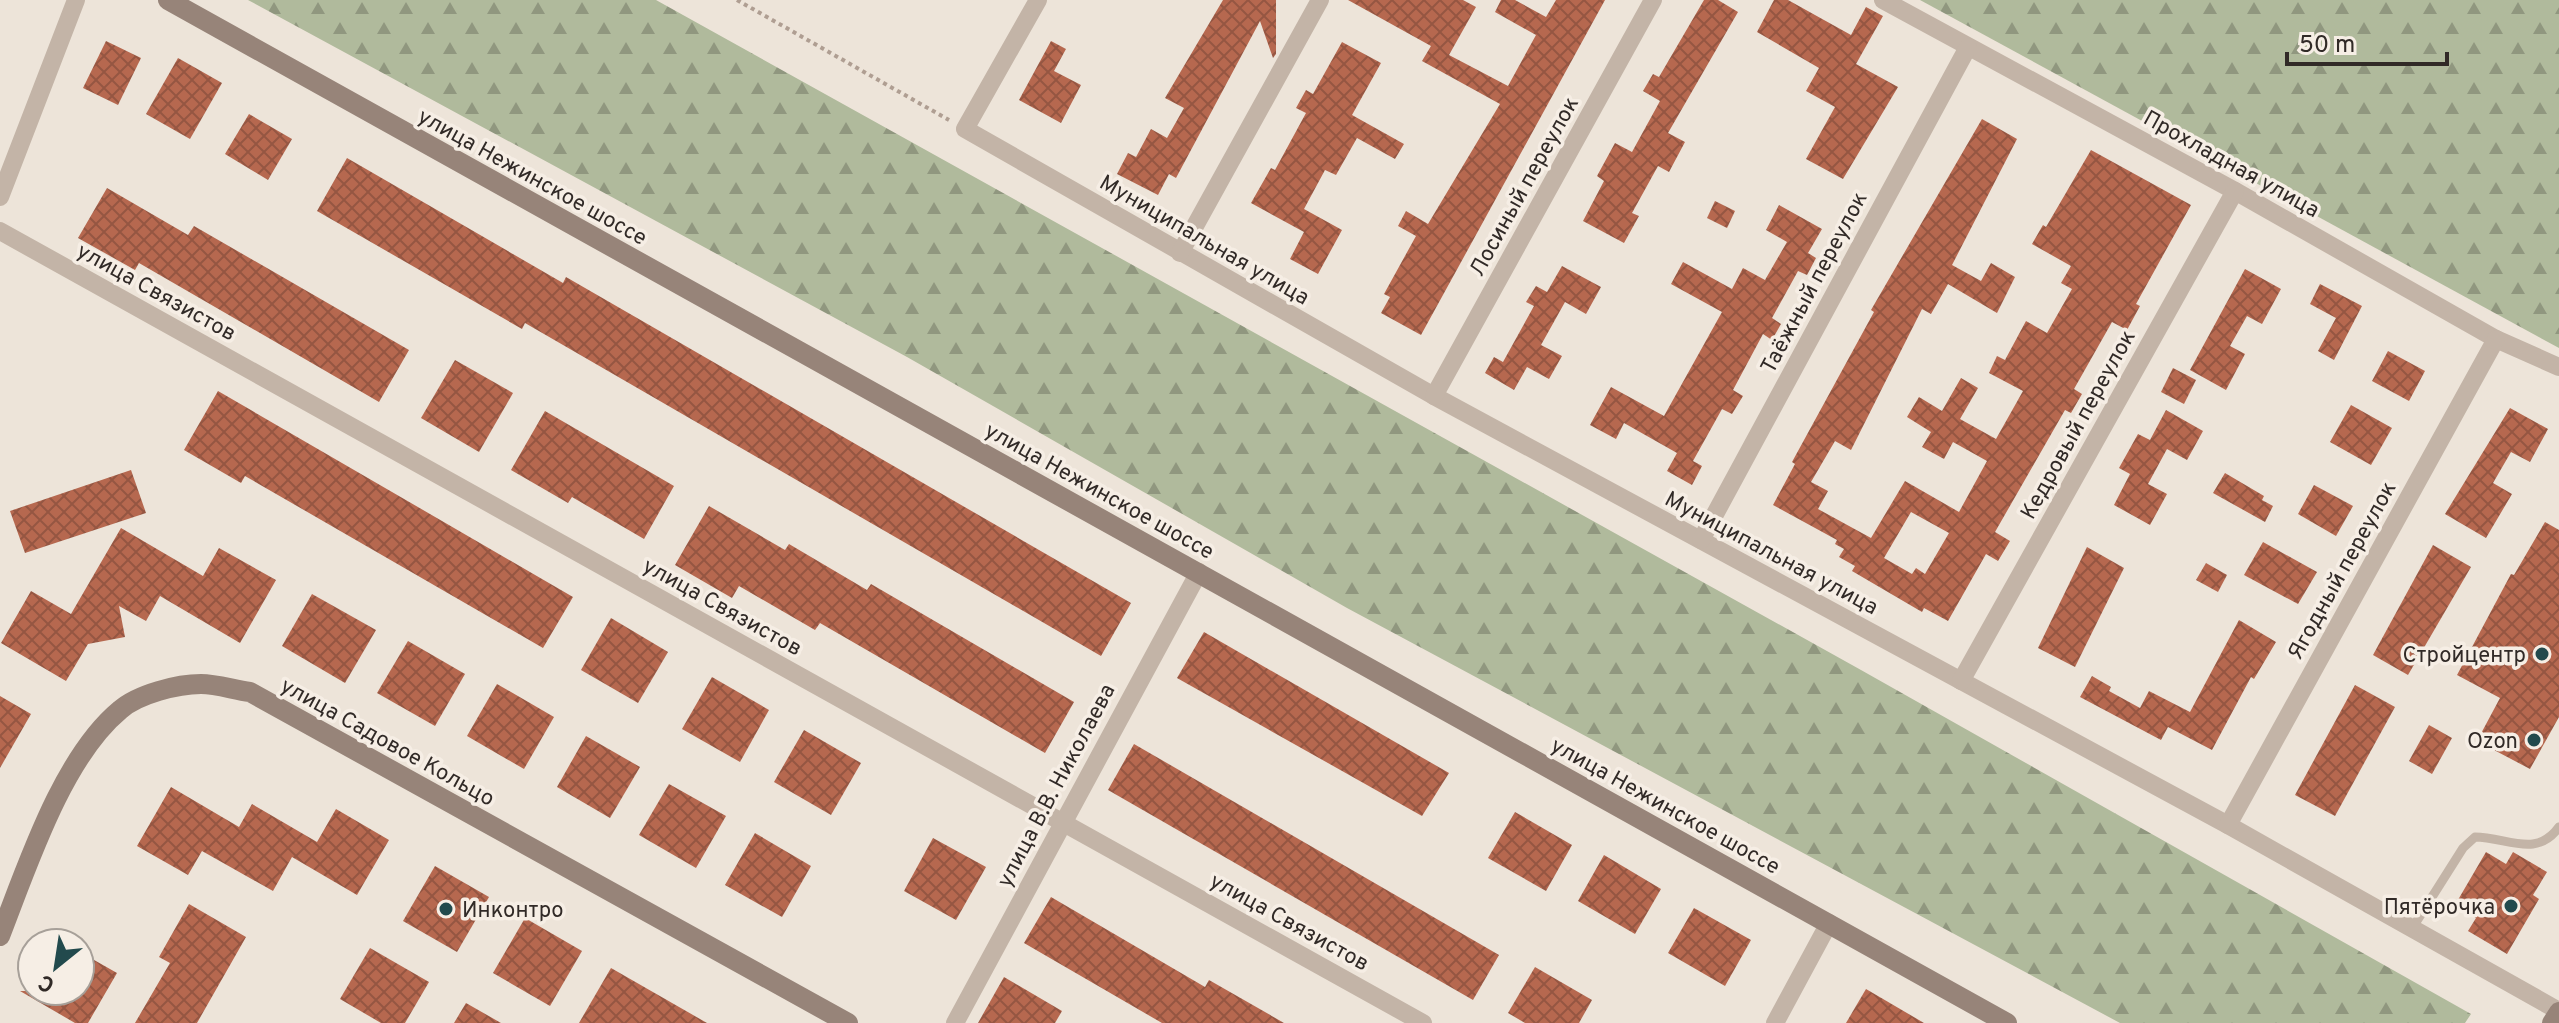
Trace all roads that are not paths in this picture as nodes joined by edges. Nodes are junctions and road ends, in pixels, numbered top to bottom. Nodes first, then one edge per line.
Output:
1 (76, 0) edge
2 (168, 0) edge
3 (1038, 0) edge
4 (1320, 0) edge
5 (1653, 0) edge
6 (1883, 0) edge
7 (1968, 47) junction
8 (2235, 191) junction
9 (0, 197) edge
10 (0, 231) edge
11 (1180, 253) junction
12 (2496, 339) junction
13 (2559, 367) edge
14 (1434, 396) junction
15 (1701, 540) junction
16 (1199, 572) junction
17 (1961, 681) junction
18 (1062, 821) junction
19 (2228, 825) junction
20 (2559, 827) edge
21 (1829, 923) junction
22 (2413, 927) junction
23 (0, 936) edge
24 (2559, 1011) edge
25 (848, 1023) edge
26 (955, 1023) edge
27 (1423, 1023) edge
28 (1775, 1023) edge
29 (2007, 1023) edge
30 (2552, 1023) edge

1 - 9 street
2 - 16 main road, улица Нежинское шоссе
3 - 11 street, Муниципальная улица
4 - 11 street
5 - 14 street, Лосиный переулок
6 - 7 street, Прохладная улица
7 - 8 street, Прохладная улица
7 - 15 street, Таёжный переулок
8 - 12 street, Прохладная улица
8 - 17 street, Кедровый переулок
10 - 18 street, улица Связистов
11 - 14 street, Муниципальная улица
12 - 13 street, Прохладная улица
12 - 19 street, Ягодный переулок
14 - 15 street, Муниципальная улица
15 - 17 street, Муниципальная улица
16 - 18 street, улица В.В. Николаева
16 - 21 main road, улица Нежинское шоссе
17 - 19 street, Муниципальная улица
18 - 26 street, улица В.В. Николаева
18 - 27 street, улица Связистов
19 - 22 street, Муниципальная улица
20 - 22 lane
21 - 28 street
21 - 29 main road, улица Нежинское шоссе
22 - 24 street, Муниципальная улица
23 - 25 main road, улица Садовое Кольцо
24 - 30 main road

